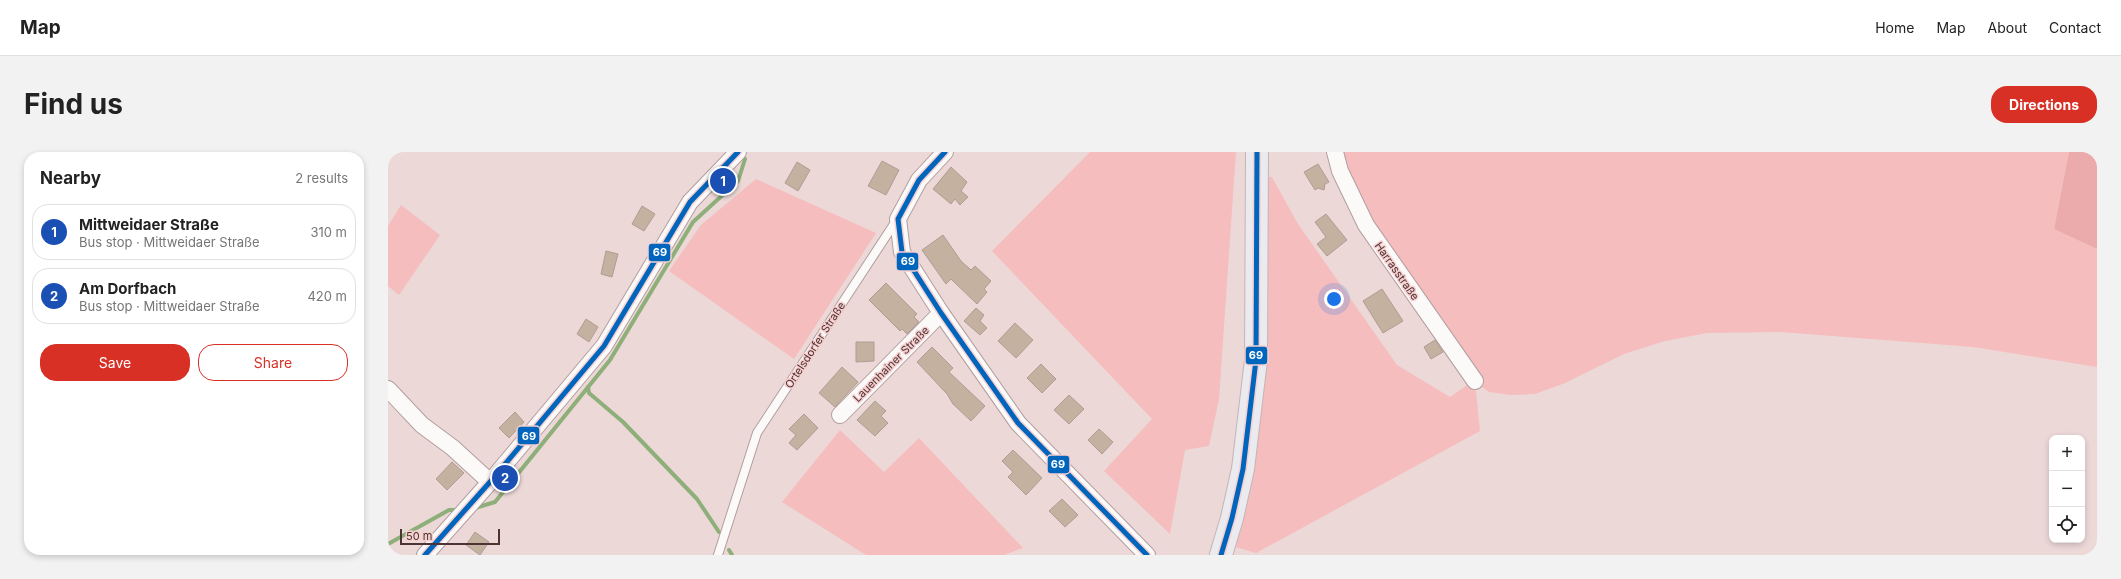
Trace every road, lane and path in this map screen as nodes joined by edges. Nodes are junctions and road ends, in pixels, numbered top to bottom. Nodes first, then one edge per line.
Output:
1 (738, 152) edge
2 (945, 152) edge
3 (1256, 152) edge
4 (1335, 152) edge
5 (898, 218) junction
6 (941, 313) junction
7 (1475, 381) dead end
8 (388, 389) edge
9 (840, 415) dead end
10 (490, 482) junction
11 (425, 555) edge
12 (718, 555) edge
13 (1147, 555) edge
14 (1221, 555) edge

1 - 10 street
2 - 5 street, Ortelsdorfer Straße
3 - 14 main road
4 - 7 street, Harrasstraße
5 - 6 street
5 - 12 lane, Ortelsdorfer Straße
6 - 9 street, Lauenhainer Straße
6 - 13 street
8 - 10 street
10 - 11 street

